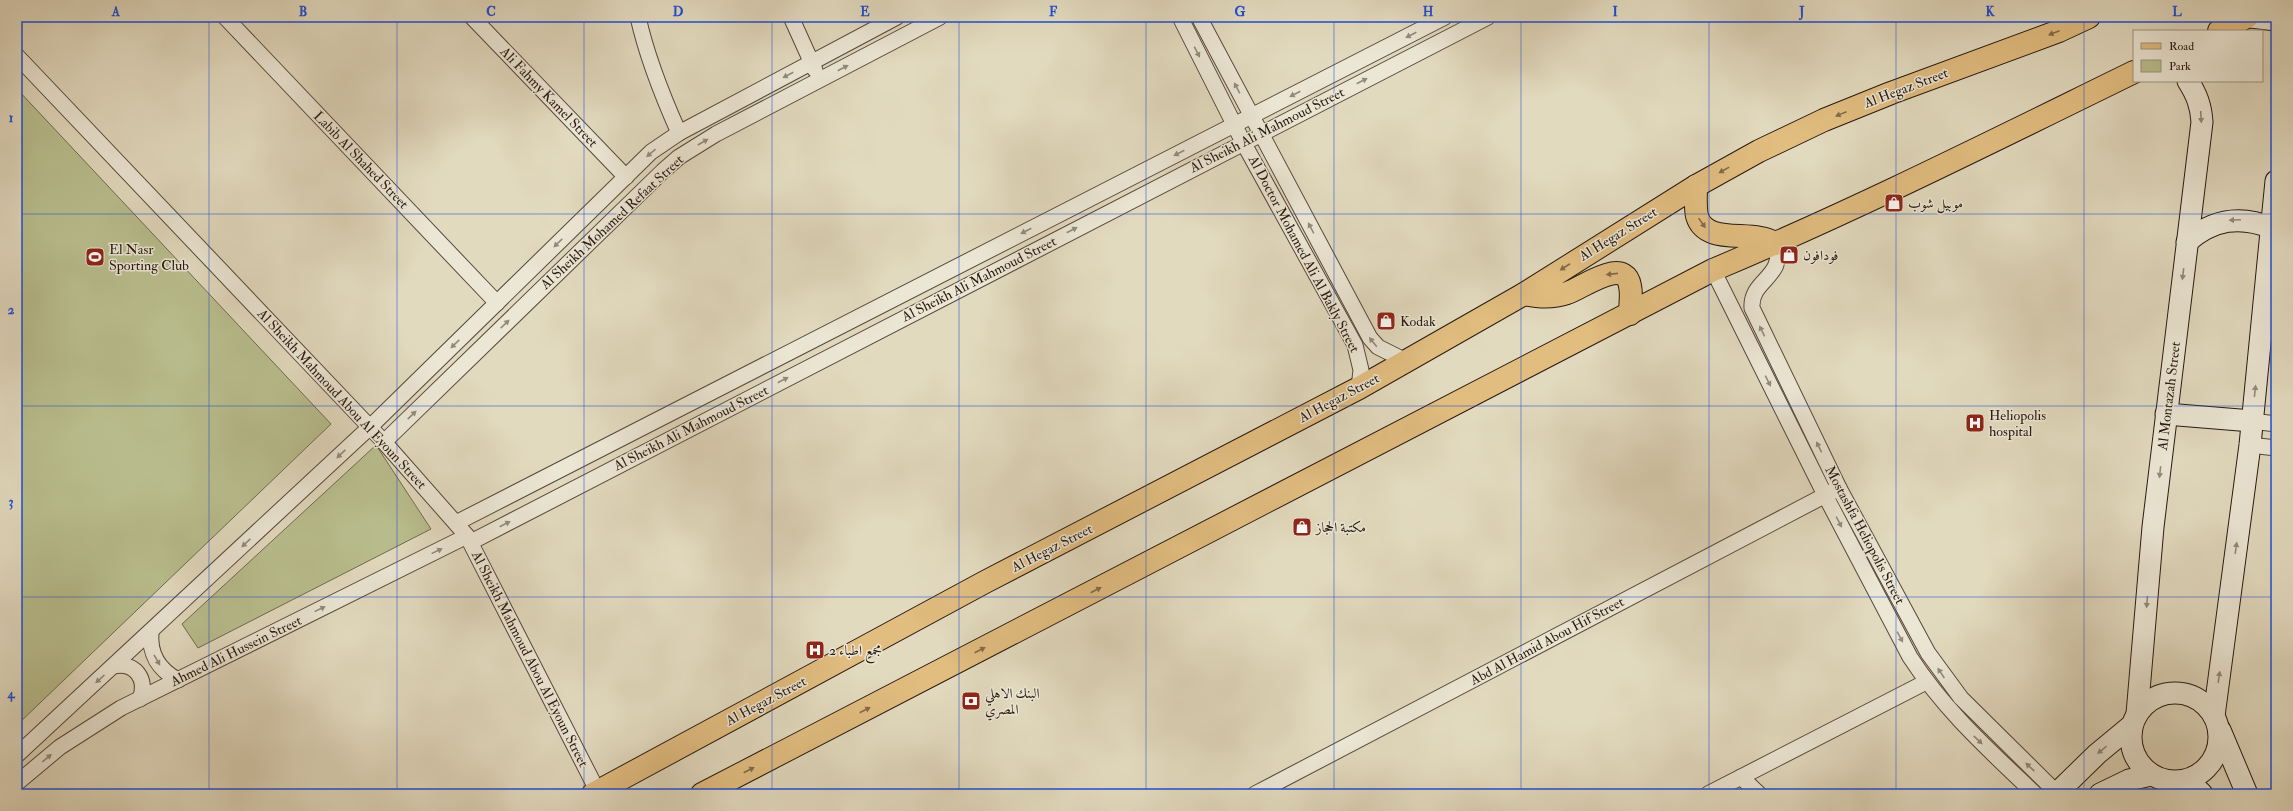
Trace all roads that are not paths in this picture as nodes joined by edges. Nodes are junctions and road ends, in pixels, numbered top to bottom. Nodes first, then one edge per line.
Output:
1 (225, 17) edge
2 (472, 17) edge
3 (638, 17) edge
4 (791, 17) edge
5 (897, 17) edge
6 (940, 17) edge
7 (1180, 17) edge
8 (1199, 17) edge
9 (1445, 17) edge
10 (1488, 17) edge
11 (2090, 17) edge
12 (2247, 17) edge
13 (2251, 17) edge
14 (2276, 20) edge
15 (2221, 30) edge
16 (17, 56) edge
17 (811, 63) junction
18 (2133, 72) edge
19 (821, 80) junction
20 (2189, 82) edge
21 (1251, 116) junction
22 (1234, 125) junction
23 (679, 132) junction
24 (1260, 133) junction
25 (1243, 142) junction
26 (626, 177) junction
27 (2276, 180) edge
28 (1696, 186) junction
29 (2272, 228) junction
30 (2187, 242) junction
31 (1776, 244) junction
32 (1713, 270) junction
33 (1524, 294) junction
34 (497, 303) junction
35 (1630, 314) junction
36 (1406, 361) junction
37 (1359, 388) junction
38 (2166, 414) junction
39 (2252, 421) junction
40 (2276, 424) edge
41 (370, 427) junction
42 (384, 442) junction
43 (2250, 446) junction
44 (2276, 448) edge
45 (1839, 488) junction
46 (1825, 495) junction
47 (456, 523) junction
48 (469, 539) junction
49 (151, 632) junction
50 (114, 666) junction
51 (178, 680) junction
52 (1926, 682) junction
53 (140, 699) junction
54 (2135, 720) junction
55 (2216, 721) junction
56 (17, 755) edge
57 (2151, 775) junction
58 (1741, 777) junction
59 (17, 783) edge
60 (2195, 787) edge
61 (717, 791) edge
62 (595, 793) edge
63 (1255, 794) edge
64 (1708, 794) edge
65 (1759, 794) edge
66 (2035, 794) edge
67 (2057, 794) edge
68 (2100, 794) edge
69 (2247, 794) edge

1 - 34 street, Labib Al Shahed Street
2 - 26 street, Ali Fahmy Kamel Street
3 - 23 street
4 - 17 street
5 - 17 street, Al Sheikh Mohamed Refaat Street
19 -> 6 street, Al Sheikh Mohamed Refaat Street
7 -> 22 street, Al Doctor Mohamed Ali Al Bakly Street
21 -> 8 street, Al Doctor Mohamed Ali Al Bakly Street
9 -> 21 street, Al Sheikh Ali Mahmoud Street
24 -> 10 street, Al Sheikh Ali Mahmoud Street
11 -> 28 main road, Al Hegaz Street
12 - 15 main road
13 - 14 street
16 - 41 street, Al Sheikh Mahmoud Abou Al Eyoun Street
17 - 19 street
17 -> 23 street, Al Sheikh Mohamed Refaat Street
18 - 31 main road
42 -> 19 street, Al Sheikh Mohamed Refaat Street
20 -> 30 street, Al Montazah Street
21 - 22 street, Al Sheikh Ali Mahmoud Street
21 - 24 street, Al Doctor Mohamed Ali Al Bakly Street
22 - 25 street, Al Doctor Mohamed Ali Al Bakly Street
22 -> 47 street, Al Sheikh Ali Mahmoud Street
23 -> 26 street, Al Sheikh Mohamed Refaat Street
24 - 25 street, Al Sheikh Ali Mahmoud Street
36 -> 24 street, Al Doctor Mohamed Ali Al Bakly Street
25 - 37 street, Al Doctor Mohamed Ali Al Bakly Street
48 -> 25 street, Al Sheikh Ali Mahmoud Street
26 -> 34 street, Al Sheikh Mohamed Refaat Street
27 - 29 street
28 -> 31 main road
28 -> 33 main road, Al Hegaz Street
29 -> 30 street
39 -> 29 street
30 -> 38 street, Al Montazah Street
31 - 32 main road
45 -> 31 street, Mostashfa Heliopolis Street
32 - 35 main road
32 -> 46 street, Mostashfa Heliopolis Street
35 -> 33 main road
33 - 36 main road, Al Hegaz Street
34 -> 41 street, Al Sheikh Mohamed Refaat Street
61 -> 35 main road
36 - 37 main road, Al Hegaz Street
37 - 62 main road, Al Hegaz Street
38 - 39 street
38 -> 54 street, Al Montazah Street
39 - 40 street
39 - 43 street
41 - 42 street, Al Sheikh Mahmoud Abou Al Eyoun Street
41 -> 49 street
42 - 47 street, Al Sheikh Mahmoud Abou Al Eyoun Street
43 - 44 street
55 -> 43 street
45 - 46 street, Abd Al Hamid Abou Hif Street
67 -> 45 street, Mostashfa Heliopolis Street
46 -> 52 street, Mostashfa Heliopolis Street
46 - 63 street, Abd Al Hamid Abou Hif Street
47 - 48 street, Al Sheikh Mahmoud Abou Al Eyoun Street
51 -> 48 street, Ahmed Ali Hussein Street
48 - 62 street, Al Sheikh Mahmoud Abou Al Eyoun Street
49 - 50 street
49 -> 51 street
50 - 53 street
50 -> 56 street
51 - 53 street, Ahmed Ali Hussein Street
52 - 58 street
52 -> 66 street, Mostashfa Heliopolis Street
59 -> 53 street, Ahmed Ali Hussein Street
54 - 55 street
54 - 57 street
54 -> 67 street
55 - 60 street
55 - 69 street
57 - 60 street
57 - 68 street
58 - 64 street
58 - 65 street

